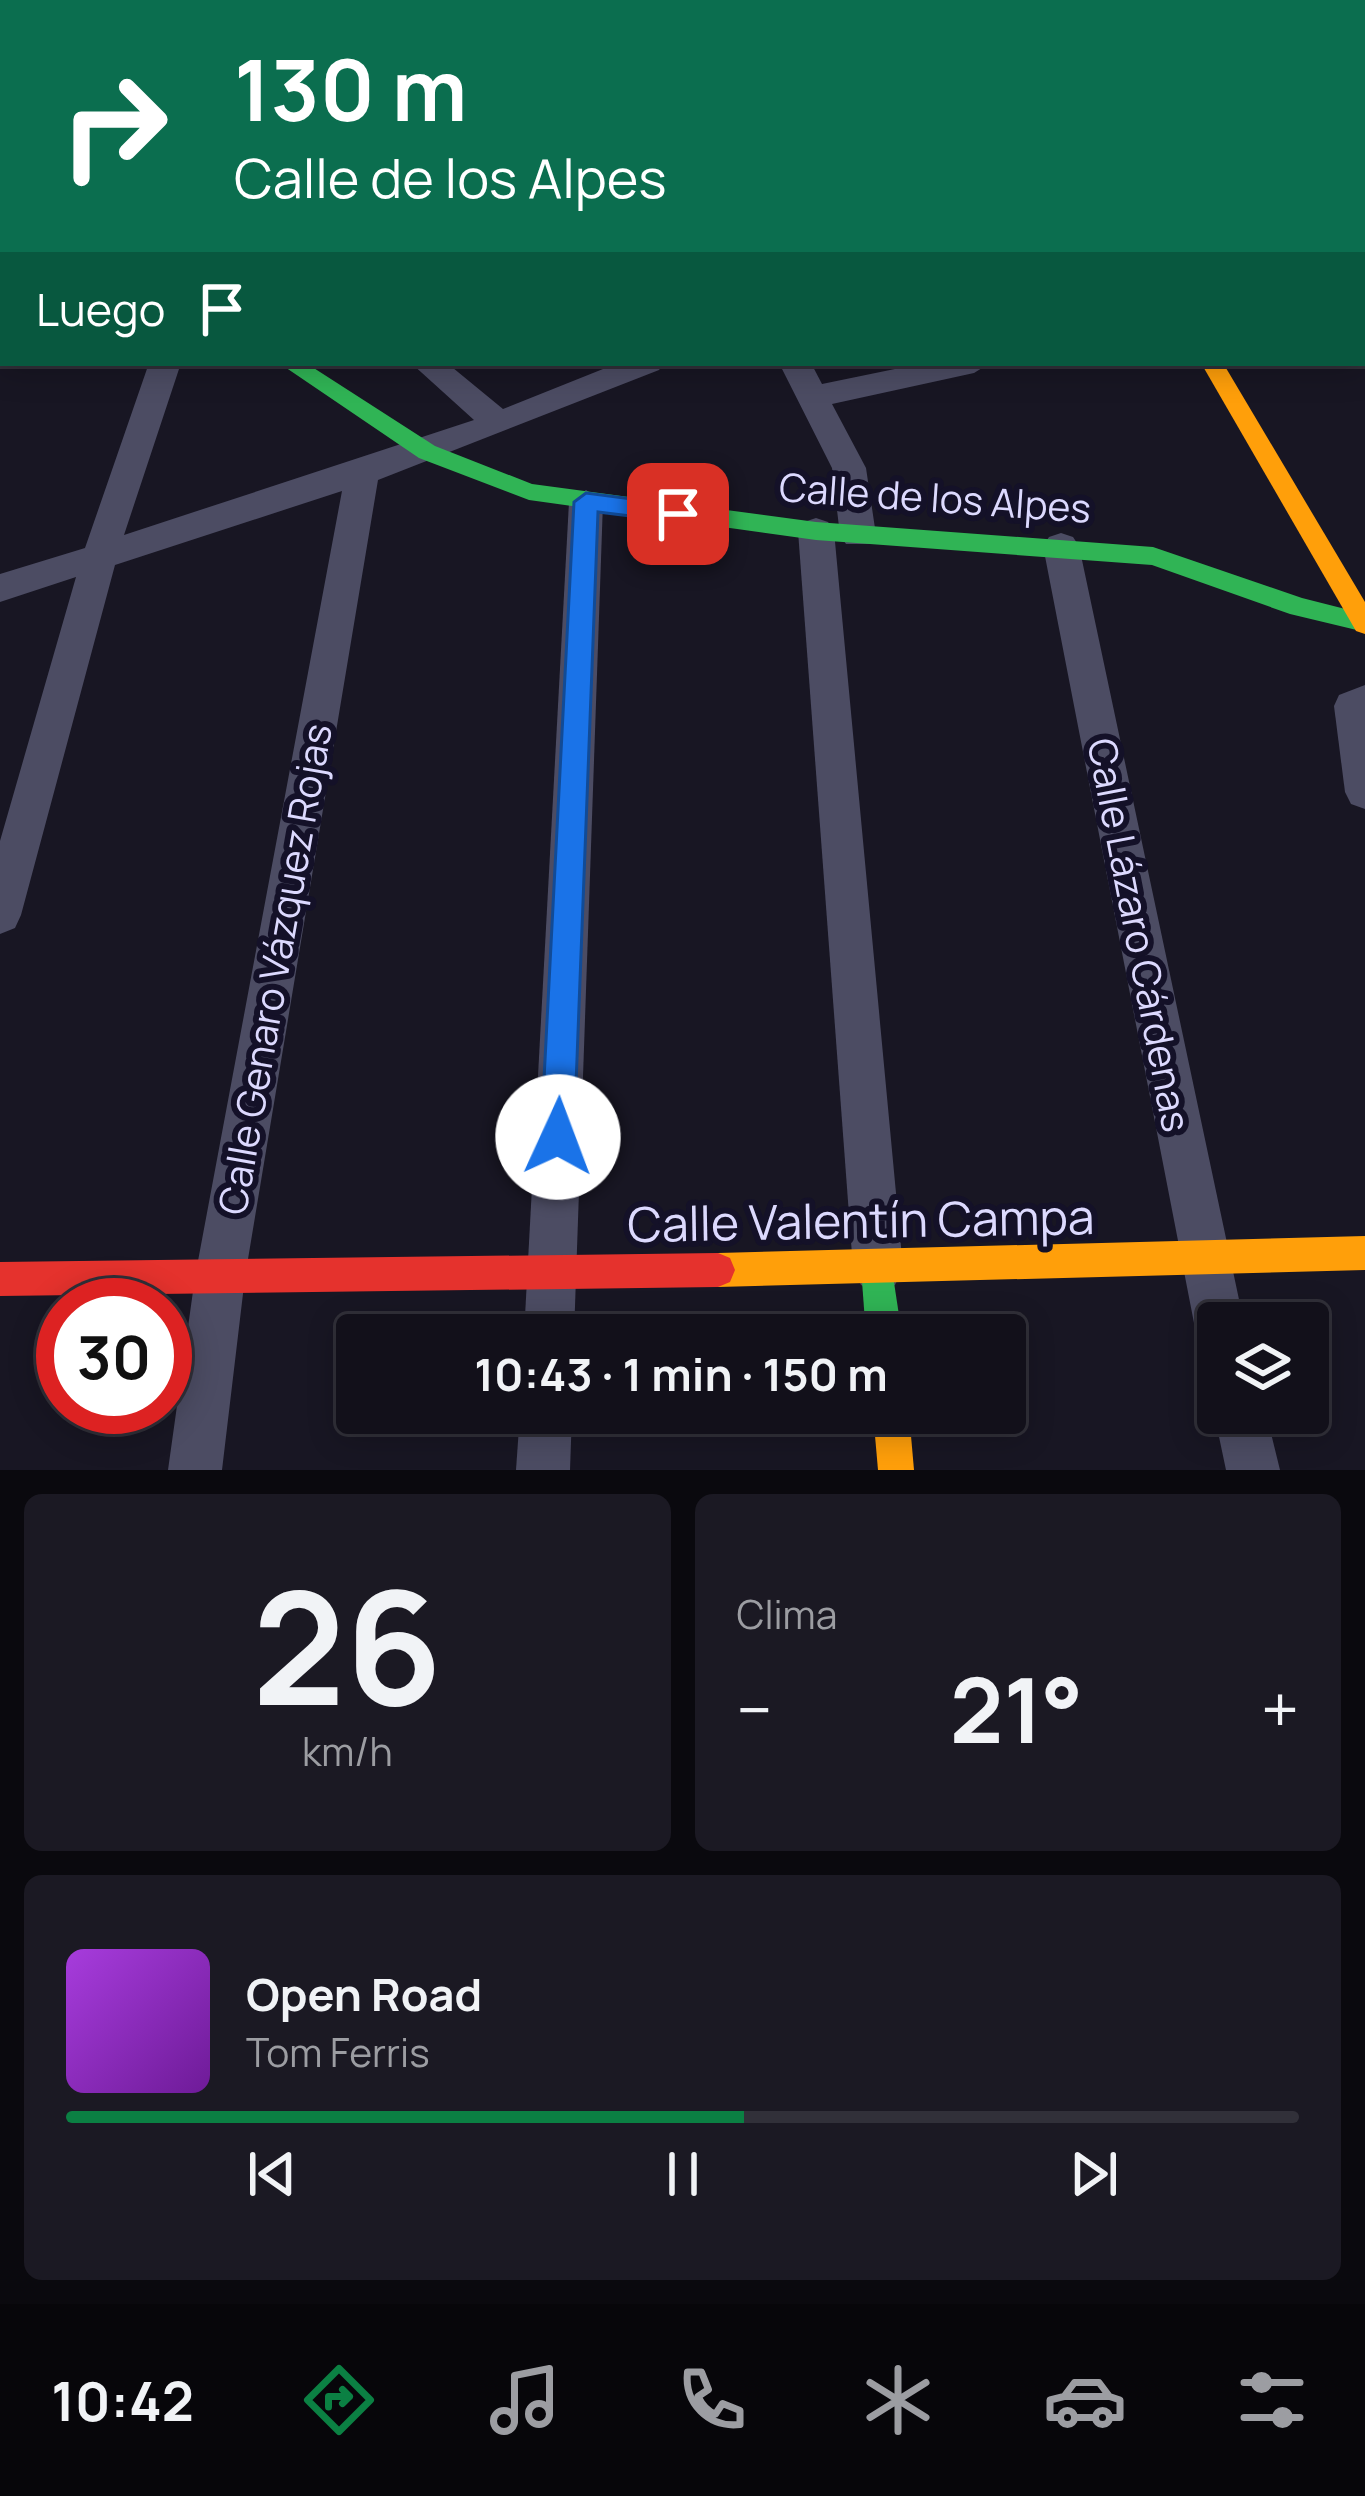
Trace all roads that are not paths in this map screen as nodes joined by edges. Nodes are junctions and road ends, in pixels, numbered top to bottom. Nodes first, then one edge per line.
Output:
1 (164, 366) edge
2 (295, 366) edge
3 (431, 366) edge
4 (640, 366) edge
5 (796, 366) edge
6 (960, 366) edge
7 (1214, 366) edge
8 (812, 397) junction
9 (495, 420) junction
10 (427, 452) junction
11 (363, 470) junction
12 (586, 502) junction
13 (816, 531) junction
14 (858, 535) junction
15 (1061, 546) junction
16 (100, 555) junction
17 (0, 588) edge
18 (1365, 624) edge
19 (1365, 700) edge
20 (1365, 792) edge
21 (0, 915) edge
22 (1365, 1253) edge
23 (1203, 1256) junction
24 (878, 1268) junction
25 (551, 1273) junction
26 (220, 1277) junction
27 (0, 1279) edge
28 (1214, 1302) edge
29 (550, 1314) edge
30 (882, 1314) edge
31 (545, 1434) edge
32 (893, 1434) edge
33 (1245, 1434) edge
34 (195, 1470) edge
35 (544, 1470) edge
36 (896, 1470) edge
37 (1253, 1470) edge

1 - 16 street
2 - 10 street, Calle de los Alpes
3 - 9 street
4 - 9 street
5 - 8 street
6 - 8 street
7 - 18 street
8 - 14 street
9 - 10 street
10 - 11 street
10 - 12 street, Calle de los Alpes
11 - 16 street
11 - 26 street, Calle Genaro Vázquez Rojas
12 - 13 street, Calle de los Alpes
12 - 25 street
13 - 14 street, Calle de los Alpes
13 - 24 street
14 - 15 street, Calle de los Alpes
15 - 18 street, Calle de los Alpes
15 - 23 street, Calle Lázaro Cárdenas
16 - 17 street
16 - 21 street
19 - 20 street
22 - 23 street, Calle Valentín Campa
23 - 24 street, Calle Valentín Campa
23 - 28 street, Calle Lázaro Cárdenas
24 - 25 street, Calle Valentín Campa
24 - 30 street
25 - 26 street, Calle Valentín Campa
25 - 29 street
26 - 27 street, Calle Valentín Campa
26 - 34 street, Calle Genaro Vázquez Rojas
31 - 35 street
32 - 36 street
33 - 37 street

